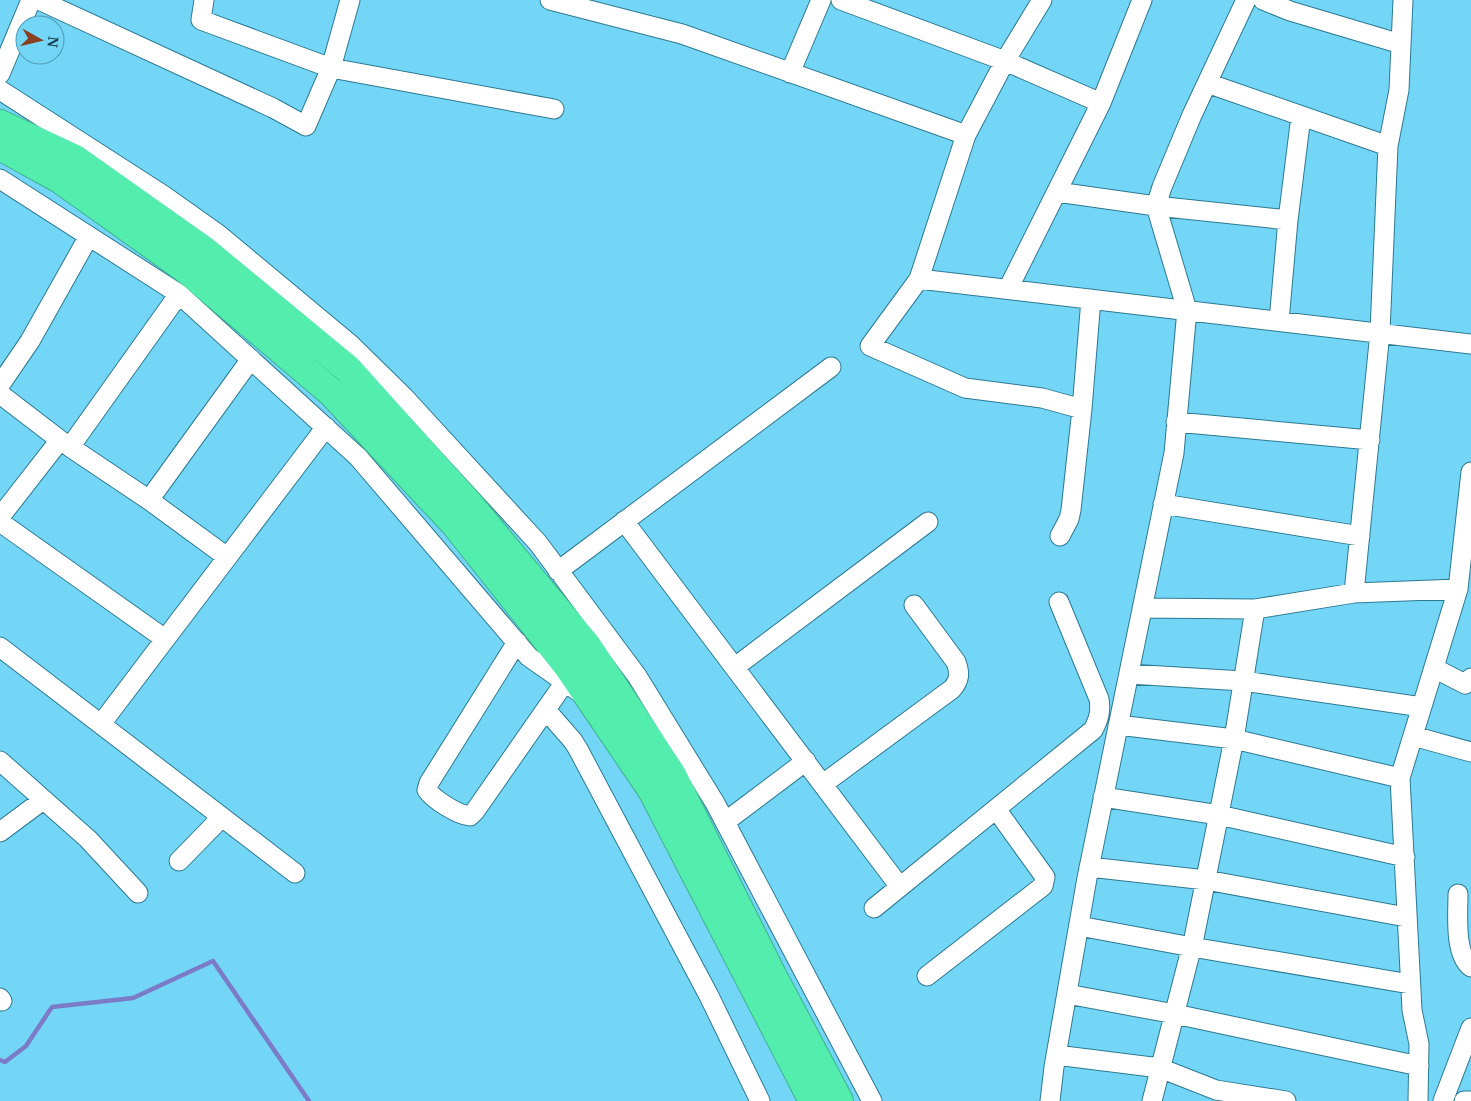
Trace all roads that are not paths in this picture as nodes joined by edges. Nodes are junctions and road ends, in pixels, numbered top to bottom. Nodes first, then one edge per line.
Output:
1 (32, 0) edge
2 (39, 0) edge
3 (204, 0) edge
4 (350, 0) edge
5 (550, 0) edge
6 (821, 0) edge
7 (841, 0) edge
8 (1042, 0) edge
9 (1142, 0) edge
10 (1246, 0) edge
11 (1263, 0) edge
12 (1403, 0) edge
13 (1401, 44) junction
14 (1005, 61) junction
15 (331, 68) junction
16 (790, 72) junction
17 (0, 74) edge
18 (1207, 83) junction
19 (0, 90) edge
20 (1100, 103) junction
21 (554, 109) dead end
22 (1301, 116) junction
23 (0, 124) edge
24 (966, 135) junction
25 (0, 146) edge
26 (1388, 146) junction
27 (0, 179) edge
28 (1057, 192) junction
29 (1156, 206) junction
30 (1288, 220) junction
31 (89, 236) junction
32 (919, 279) junction
33 (1008, 289) junction
34 (179, 294) junction
35 (1091, 299) junction
36 (1186, 310) junction
37 (1279, 321) junction
38 (1380, 332) junction
39 (1471, 344) edge
40 (251, 359) junction
41 (831, 367) dead end
42 (0, 385) edge
43 (0, 394) edge
44 (1082, 409) junction
45 (1176, 422) junction
46 (326, 427) junction
47 (1370, 440) junction
48 (65, 443) junction
49 (1471, 472) edge
50 (149, 500) junction
51 (1163, 504) junction
52 (0, 518) edge
53 (624, 521) junction
54 (0, 522) edge
55 (928, 522) dead end
56 (1060, 536) dead end
57 (1360, 536) junction
58 (226, 557) junction
59 (558, 571) junction
60 (1458, 588) junction
61 (1354, 593) junction
62 (1059, 602) dead end
63 (914, 605) dead end
64 (1142, 608) junction
65 (1255, 609) junction
66 (165, 639) junction
67 (517, 642) junction
68 (0, 647) edge
69 (735, 667) junction
70 (1434, 668) junction
71 (1129, 674) junction
72 (1471, 678) edge
73 (1243, 681) junction
74 (565, 682) junction
75 (591, 700) junction
76 (1422, 707) junction
77 (546, 710) junction
78 (101, 724) junction
79 (1118, 725) junction
80 (1413, 736) junction
81 (1234, 739) junction
82 (1471, 752) edge
83 (0, 761) edge
84 (806, 762) junction
85 (1400, 778) junction
86 (823, 784) junction
87 (1104, 798) junction
88 (43, 800) junction
89 (996, 809) junction
90 (1219, 815) junction
91 (222, 817) junction
92 (725, 822) junction
93 (0, 832) edge
94 (1405, 857) junction
95 (179, 861) dead end
96 (1089, 866) junction
97 (295, 873) dead end
98 (1206, 880) junction
99 (900, 887) junction
100 (138, 893) dead end
101 (1458, 894) dead end
102 (874, 908) dead end
103 (1406, 917) junction
104 (1079, 926) junction
105 (1192, 947) junction
106 (1471, 967) edge
107 (927, 976) dead end
108 (1410, 984) junction
109 (1067, 994) junction
110 (1175, 1014) junction
111 (1471, 1028) edge
112 (1056, 1054) junction
113 (1419, 1066) junction
114 (1160, 1068) junction
115 (760, 1101) edge
116 (813, 1101) edge
117 (839, 1101) edge
118 (872, 1101) edge
119 (1050, 1101) edge
120 (1152, 1101) edge
121 (1286, 1101) edge
122 (1425, 1101) edge
123 (1443, 1101) edge
124 (1464, 1101) edge
125 (1471, 1101) edge

1 - 17 street
2 - 15 street
3 - 15 street
4 - 15 street
5 - 16 street
6 - 16 street
7 - 14 street
8 - 14 street
9 - 20 street
10 - 18 street
11 - 13 street
12 - 13 street
13 - 26 street
14 - 20 street
14 - 24 street
15 - 21 street
16 - 24 street
18 - 22 street
18 - 29 street
19 - 59 street
20 - 28 street
22 - 26 street
22 - 30 street
23 - 117 highway
24 - 32 street
25 - 75 highway
26 - 38 street
27 - 31 street
28 - 29 street
28 - 33 street
29 - 30 street
29 - 36 street
30 - 37 street
31 - 34 street
31 - 42 street
32 - 33 street
32 - 44 street
33 - 35 street
34 - 40 street
34 - 48 street
35 - 36 street
35 - 44 street
36 - 37 street
36 - 45 street
37 - 38 street
38 - 39 street
38 - 47 street
40 - 46 street
40 - 50 street
41 - 53 street
43 - 48 street
44 - 56 street
45 - 47 street
45 - 51 street
46 - 58 street
46 - 67 street
47 - 57 street
48 - 50 street
48 - 52 street
49 - 60 street
50 - 58 street
51 - 57 street
51 - 64 street
53 - 59 street
53 - 69 street
54 - 66 street
55 - 69 street
57 - 61 street
58 - 66 street
59 - 92 street
60 - 61 street
60 - 70 street
61 - 65 street
62 - 89 street
63 - 86 street
64 - 65 street
64 - 71 street
65 - 73 street
66 - 78 street
67 - 74 street
67 - 77 street
68 - 78 street
69 - 84 street
70 - 72 street
70 - 76 street
71 - 73 street
71 - 79 street
73 - 76 street
73 - 81 street
74 - 75 street
74 - 77 street
75 - 116 highway
76 - 80 street
77 - 115 street
78 - 91 street
79 - 81 street
79 - 87 street
80 - 82 street
80 - 85 street
81 - 85 street
81 - 90 street
83 - 88 street
84 - 86 street
84 - 92 street
85 - 94 street
86 - 99 street
87 - 90 street
87 - 96 street
88 - 93 street
88 - 100 street
89 - 99 street
89 - 107 street
90 - 94 street
90 - 98 street
91 - 95 street
91 - 97 street
92 - 118 street
94 - 103 street
96 - 98 street
96 - 104 street
98 - 103 street
98 - 105 street
99 - 102 street
101 - 106 street
103 - 108 street
104 - 105 street
104 - 109 street
105 - 108 street
105 - 110 street
108 - 113 street
109 - 110 street
109 - 112 street
110 - 113 street
110 - 114 street
111 - 123 street
112 - 114 street
112 - 119 street
113 - 122 street
114 - 120 street
114 - 121 street
124 - 125 street

